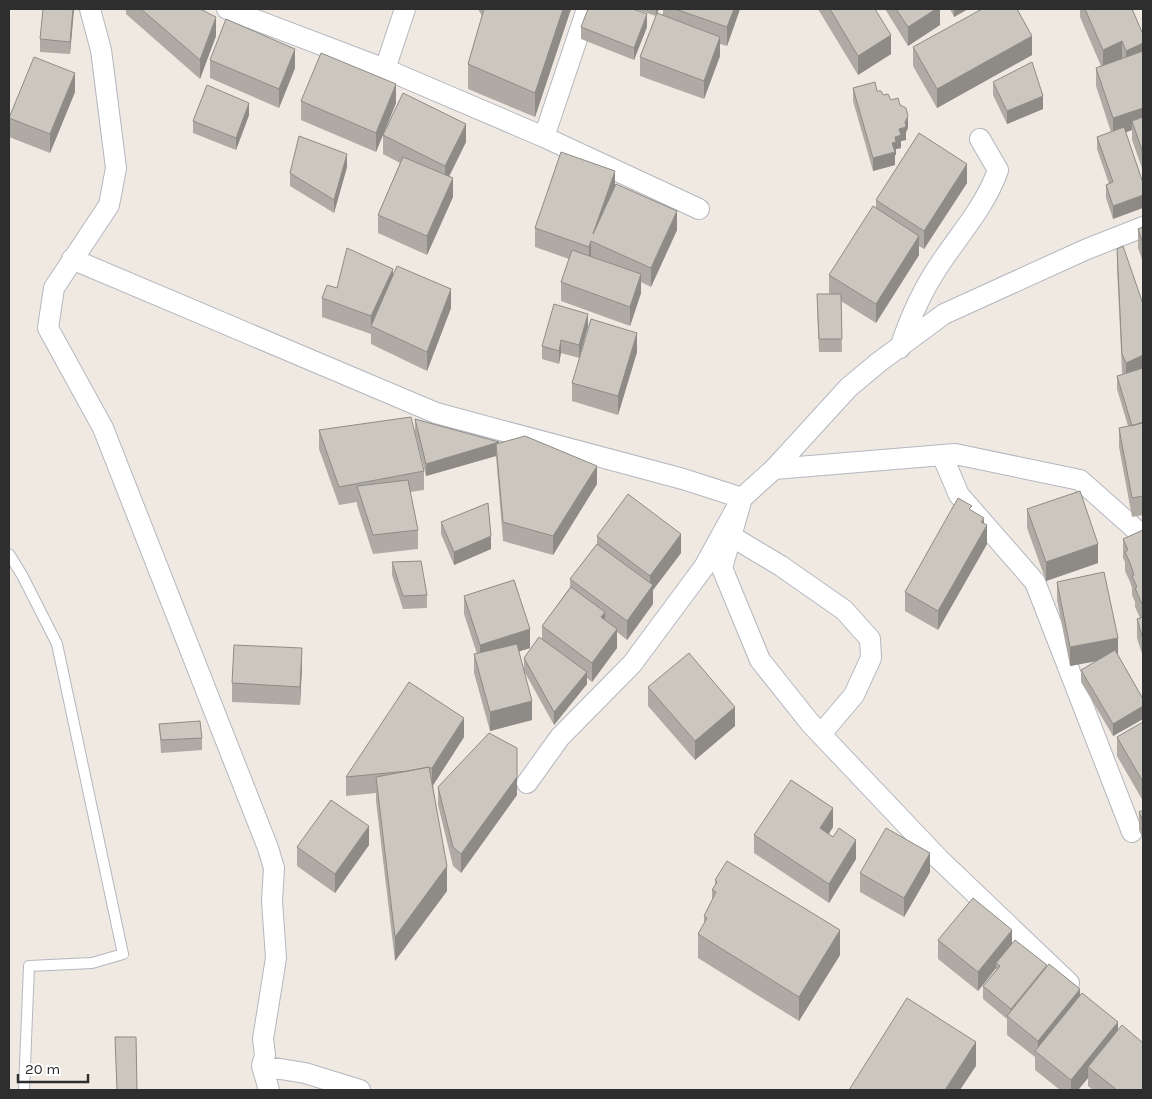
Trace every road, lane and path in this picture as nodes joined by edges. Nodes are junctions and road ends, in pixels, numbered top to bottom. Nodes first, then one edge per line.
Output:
1 (90, 9) edge
2 (227, 9) edge
3 (405, 9) edge
4 (587, 9) edge
5 (385, 69) junction
6 (544, 137) junction
7 (980, 139) dead end
8 (699, 209) dead end
9 (1143, 227) edge
10 (72, 259) junction
11 (900, 348) junction
12 (942, 455) junction
13 (774, 469) junction
14 (742, 498) junction
15 (731, 536) junction
16 (1143, 536) edge
17 (9, 554) edge
18 (821, 734) junction
19 (527, 783) dead end
20 (1132, 832) dead end
21 (1074, 988) edge
22 (262, 1066) junction
23 (24, 1090) edge
24 (269, 1090) edge
25 (360, 1090) edge

1 - 10 street
2 - 5 street
3 - 5 street
4 - 6 street
5 - 6 street
6 - 8 street
7 - 11 street
9 - 11 street
10 - 14 street
10 - 22 street
11 - 13 street
12 - 13 street
12 - 16 street
12 - 20 street
13 - 14 street
14 - 15 street
14 - 19 street
15 - 18 street
15 - 18 street
17 - 23 lane
18 - 21 street
22 - 24 street
22 - 25 street

